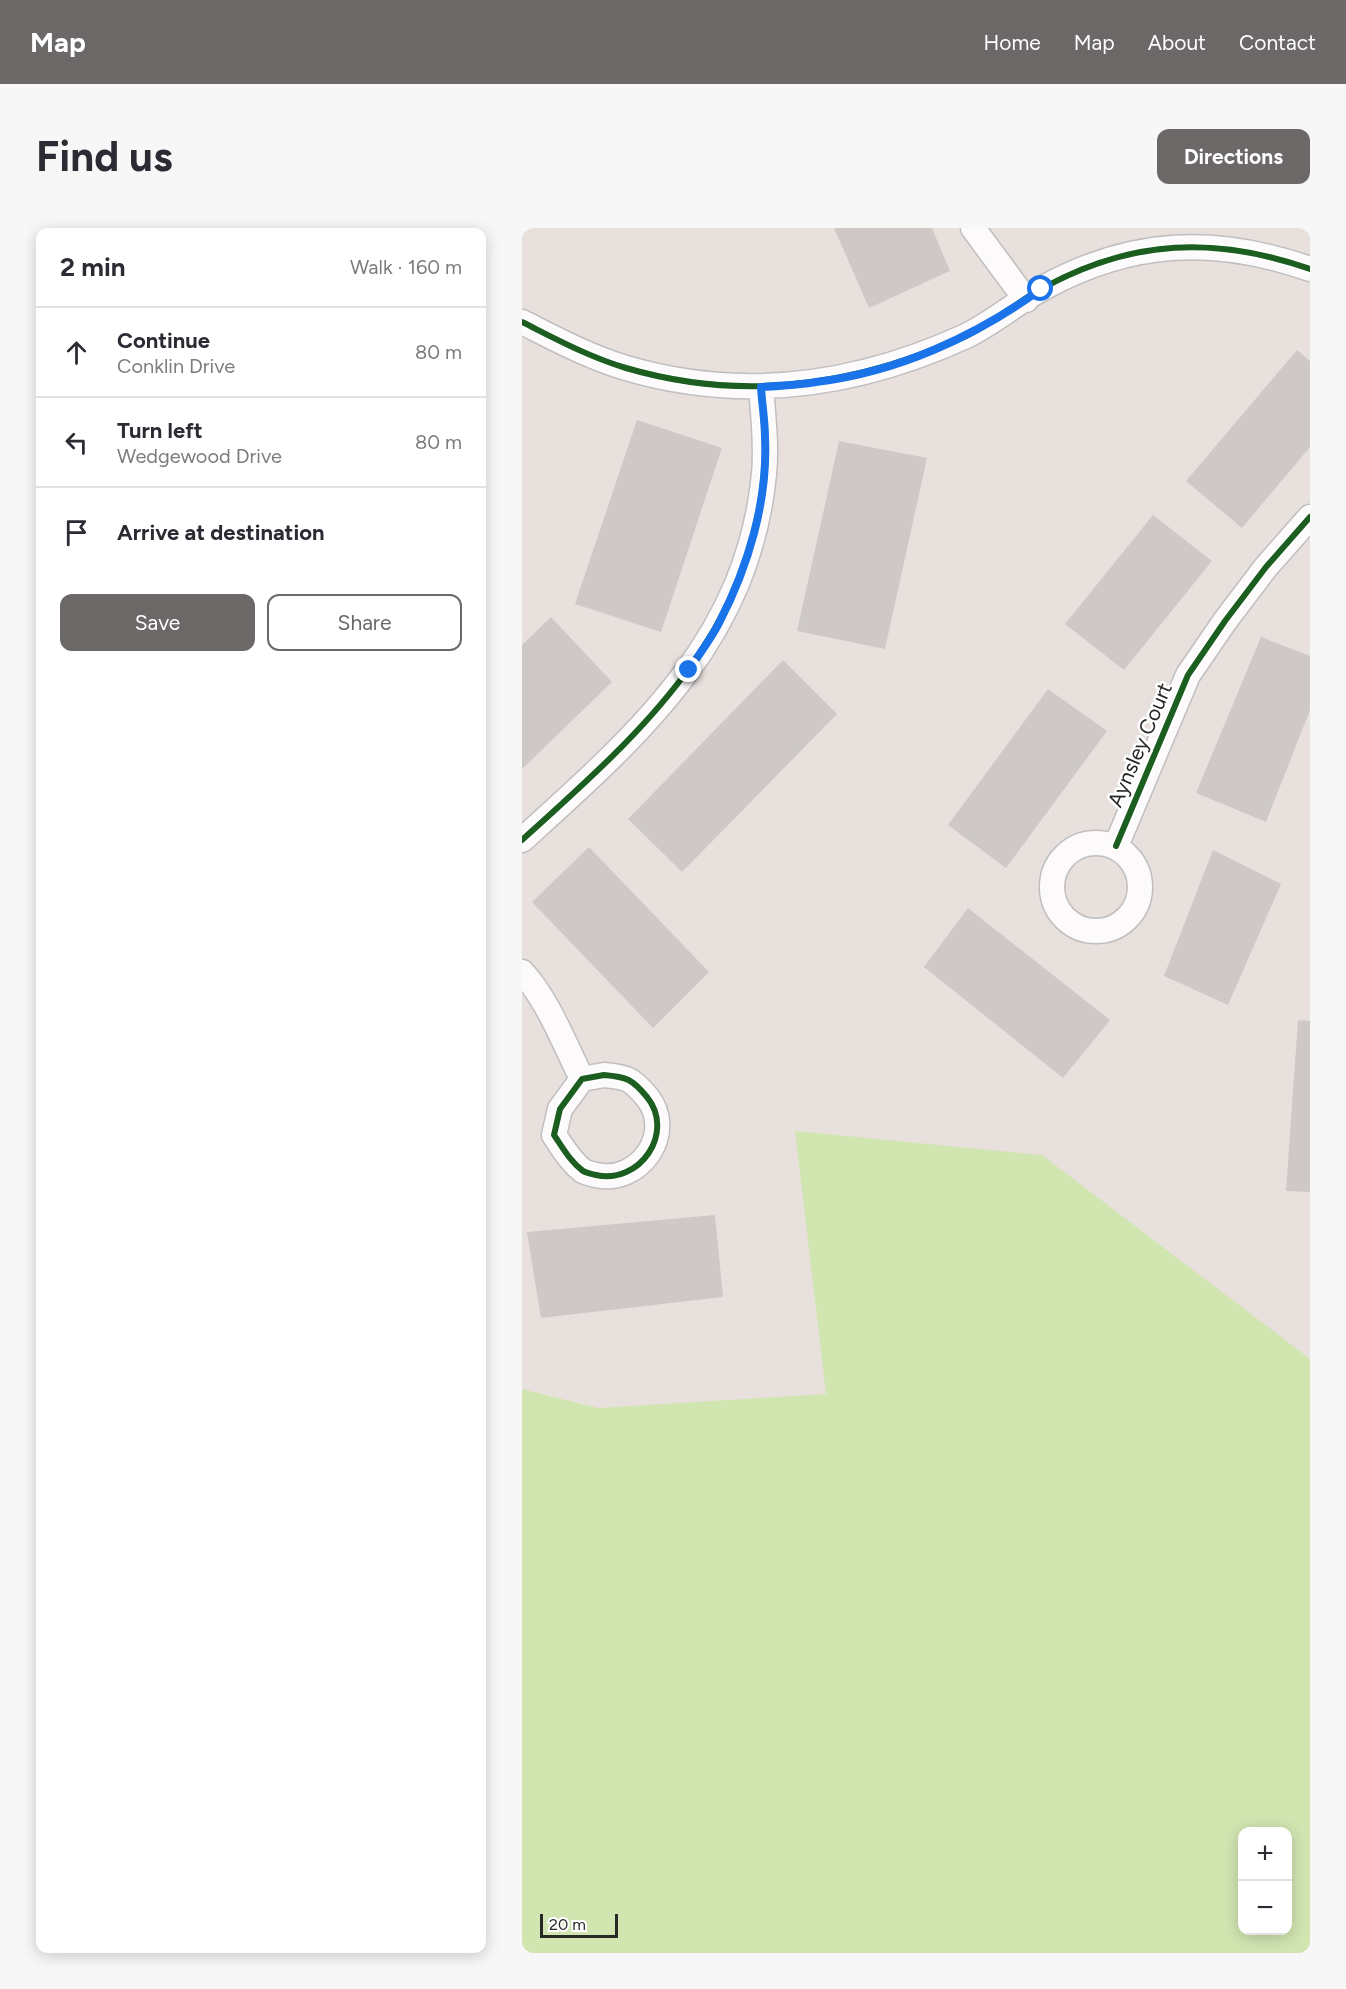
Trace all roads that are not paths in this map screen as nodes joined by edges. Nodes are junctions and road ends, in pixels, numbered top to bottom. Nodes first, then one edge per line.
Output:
1 (973, 228) edge
2 (1310, 269) edge
3 (1026, 300) junction
4 (522, 322) edge
5 (761, 387) junction
6 (1310, 517) edge
7 (522, 840) edge
8 (1116, 846) dead end
9 (522, 972) edge
10 (582, 1079) junction

1 - 3 street
2 - 3 street
3 - 5 street
4 - 5 street
5 - 7 street
6 - 8 street, Aynsley Court
9 - 10 street
10 - 10 street

